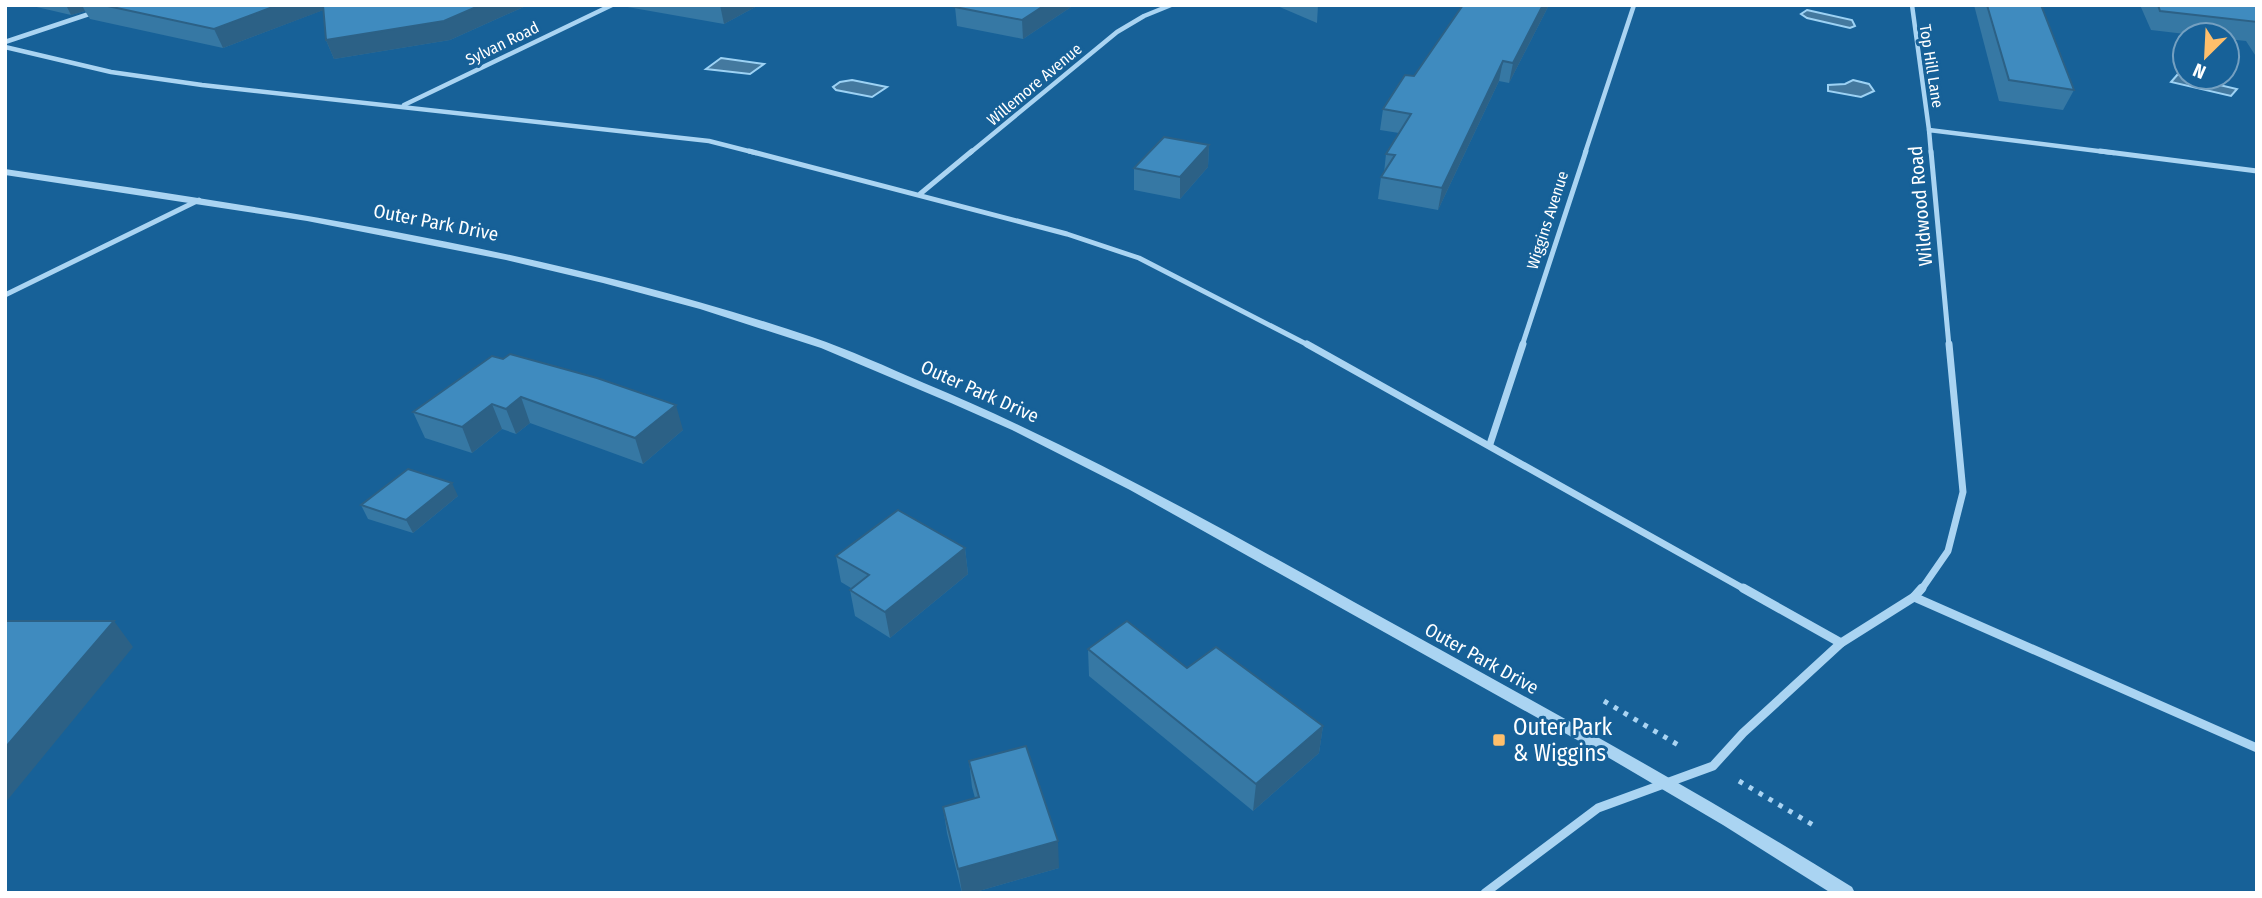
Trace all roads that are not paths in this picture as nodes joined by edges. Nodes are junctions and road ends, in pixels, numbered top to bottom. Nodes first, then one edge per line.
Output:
1 (612, 5) edge
2 (1171, 5) edge
3 (1634, 5) edge
4 (1912, 5) edge
5 (104, 9) dead end
6 (5, 45) edge
7 (404, 106) junction
8 (1929, 130) junction
9 (2257, 171) edge
10 (5, 172) edge
11 (920, 194) junction
12 (200, 200) junction
13 (5, 295) edge
14 (1490, 444) junction
15 (1914, 597) junction
16 (1841, 643) junction
17 (2257, 748) edge
18 (1666, 784) junction
19 (1485, 893) edge
20 (1846, 893) edge

1 - 7 street, Sylvan Road
2 - 11 street, Willemore Avenue
3 - 14 street, Wiggins Avenue
4 - 8 street, Top Hill Lane
5 - 6 street
6 - 7 street
7 - 11 street
8 - 9 street, Wildwood Road
8 - 15 street, Wildwood Road
10 - 12 street, Outer Park Drive
11 - 14 street
12 - 13 street
12 - 18 street, Outer Park Drive
14 - 16 street
15 - 16 street, Wildwood Road
15 - 17 street
16 - 18 street, Wildwood Road
18 - 19 street
18 - 20 street, Outer Park Drive

